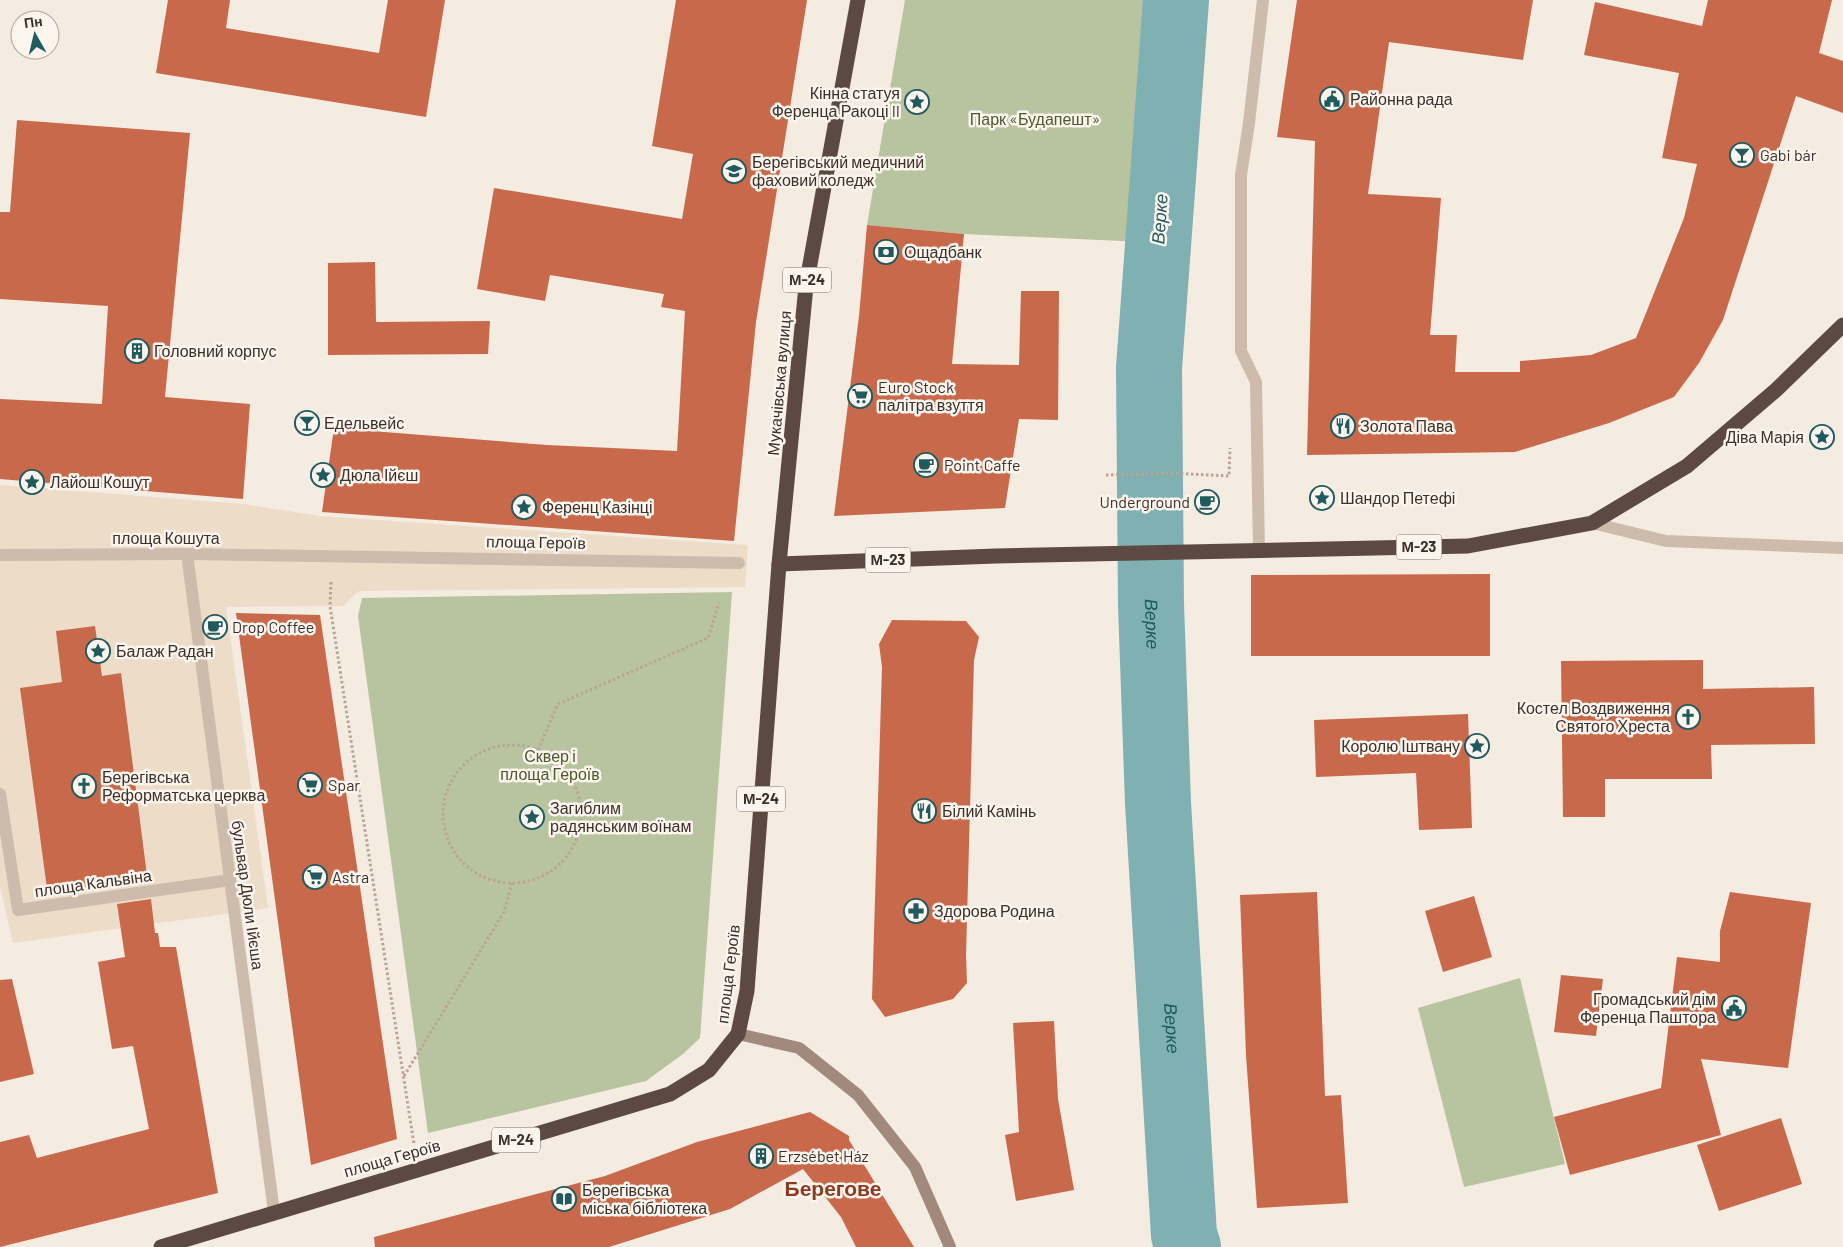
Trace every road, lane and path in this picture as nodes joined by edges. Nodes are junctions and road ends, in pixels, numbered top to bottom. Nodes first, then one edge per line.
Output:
1 (858, 0) edge
2 (1263, 0) edge
3 (1843, 325) edge
4 (1229, 448) dead end
5 (1106, 475) dead end
6 (1592, 523) junction
7 (1843, 548) edge
8 (1252, 551) junction
9 (187, 554) junction
10 (0, 555) edge
11 (332, 556) junction
12 (739, 563) dead end
13 (779, 564) junction
14 (719, 603) dead end
15 (538, 750) junction
16 (0, 794) edge
17 (230, 880) junction
18 (512, 883) junction
19 (738, 1034) junction
20 (404, 1076) junction
21 (418, 1169) junction
22 (274, 1212) junction
23 (161, 1247) edge
24 (950, 1247) edge

1 - 13 highway, Мукачівська вулиця / М-24
2 - 8 street
3 - 6 highway, М-23
4 - 5 path
6 - 7 street
6 - 8 highway, М-23
8 - 13 highway, М-23
9 - 10 street, площа Кошута
9 - 11 street, площа Кошута
9 - 17 street, бульвар Дюли Ійєша
11 - 12 street, площа Героїв
11 - 20 path
13 - 19 highway, площа Героїв / М-24
14 - 15 path
15 - 18 path
15 - 18 path
16 - 17 street, площа Кальвіна
17 - 22 street, бульвар Дюли Ійєша
18 - 20 path
19 - 21 highway, площа Героїв / М-24
19 - 24 main road
20 - 21 path
21 - 22 highway, площа Героїв / М-24
22 - 23 highway, М-24

